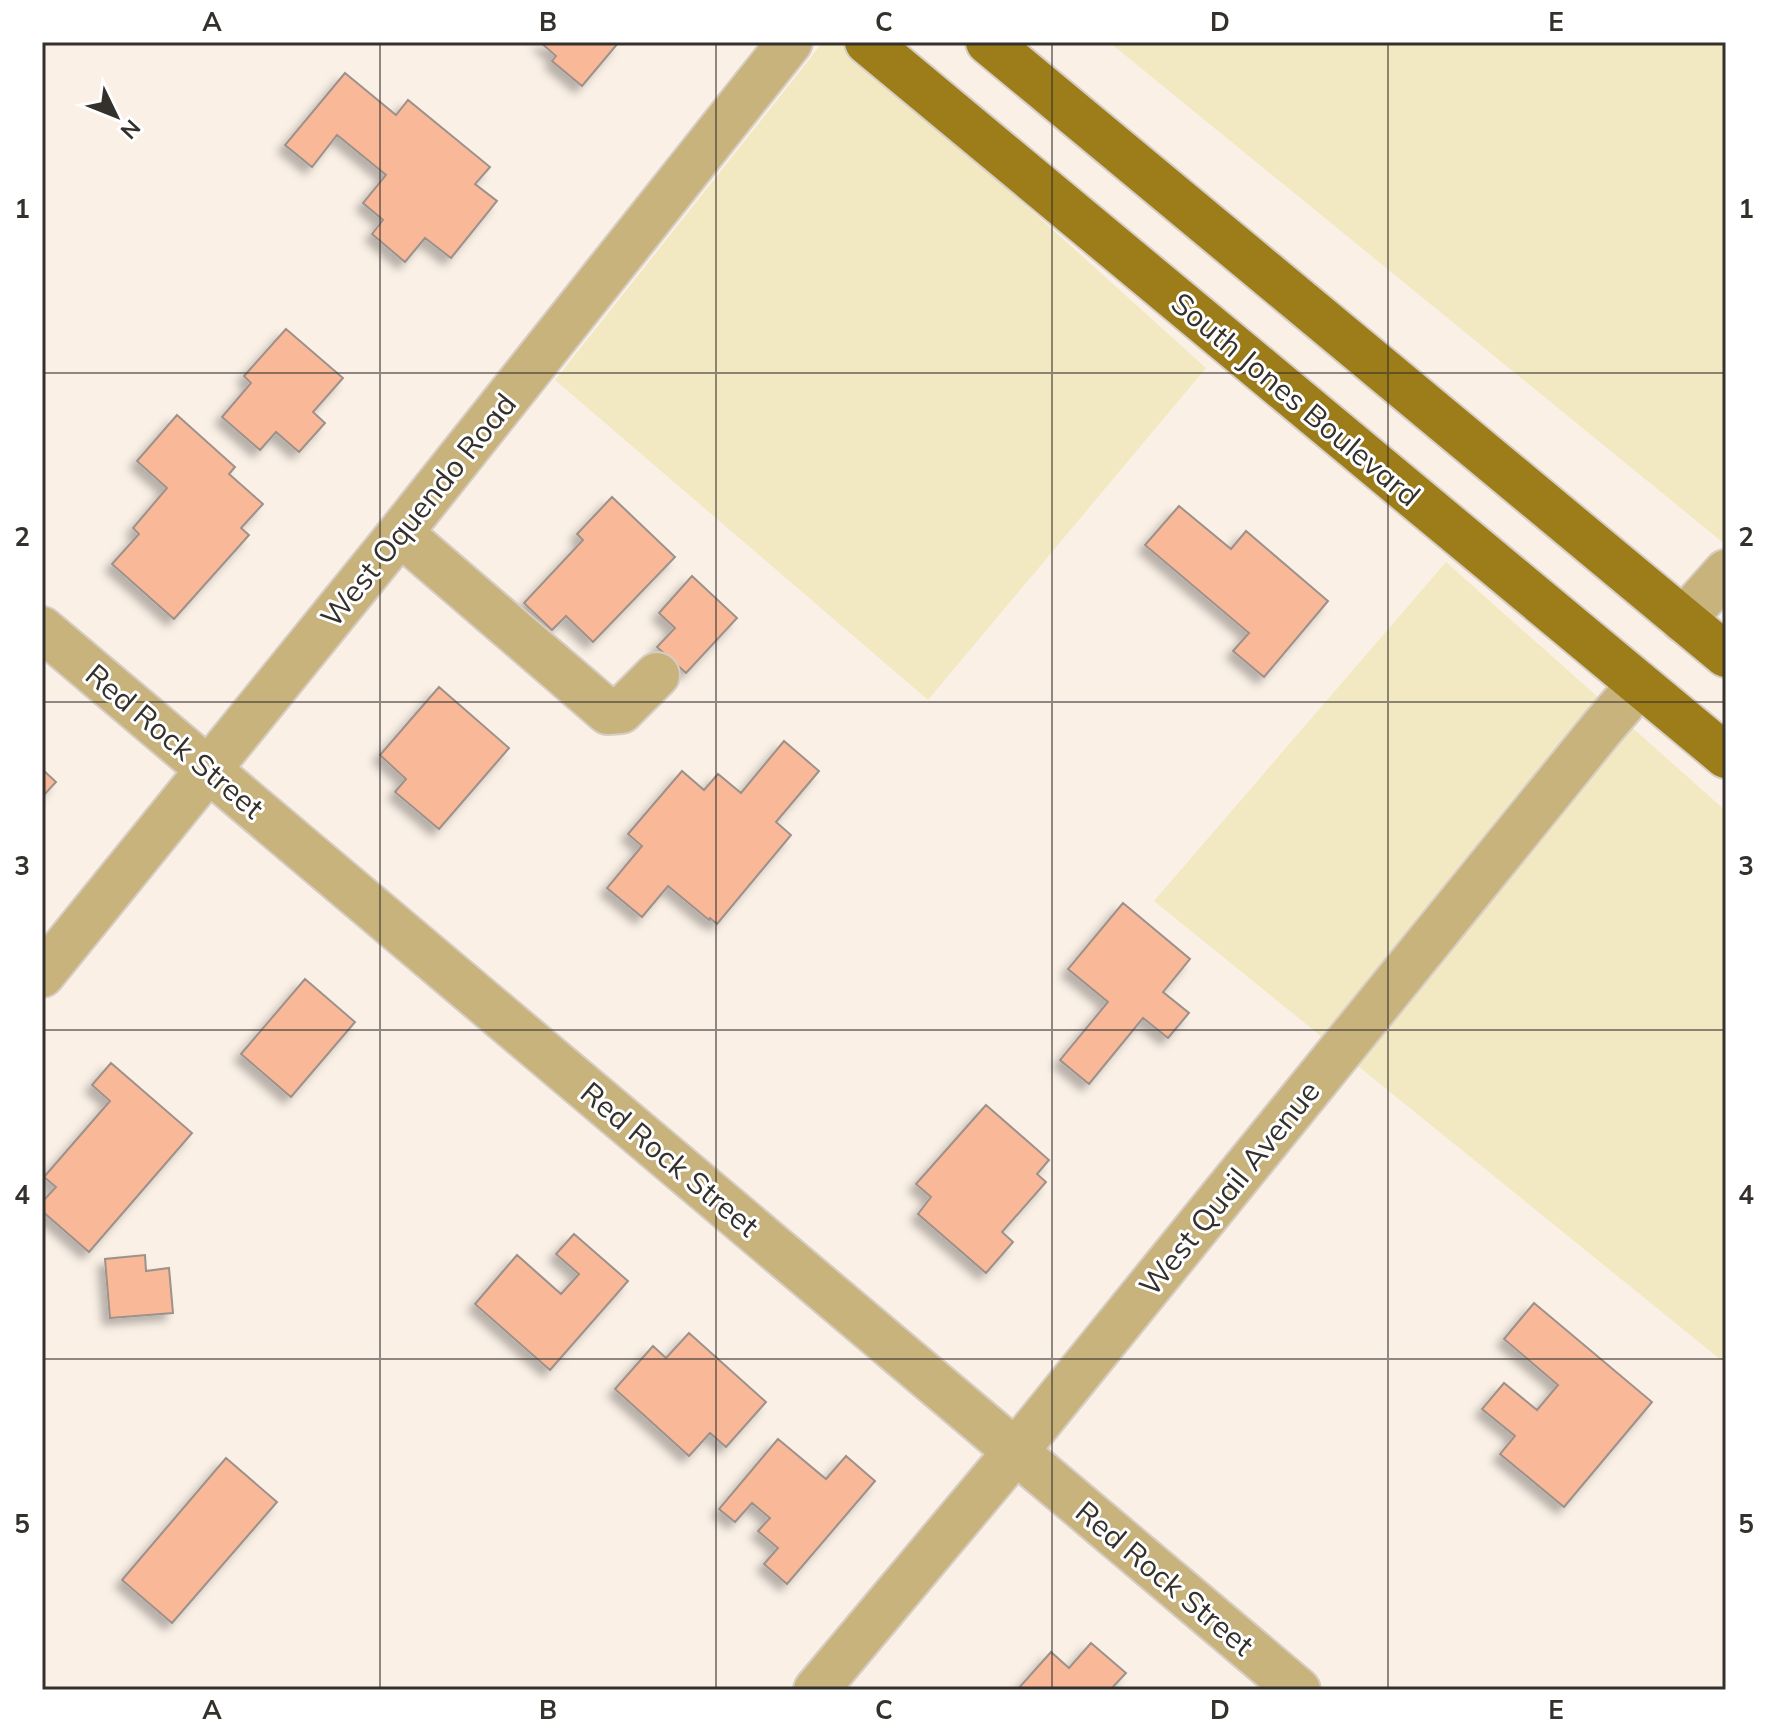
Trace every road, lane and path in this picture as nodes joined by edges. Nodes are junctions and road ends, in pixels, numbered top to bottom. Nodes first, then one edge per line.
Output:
1 (790, 42) edge
2 (867, 42) edge
3 (988, 42) edge
4 (400, 533) junction
5 (1726, 572) edge
6 (1683, 620) junction
7 (42, 629) edge
8 (1726, 655) edge
9 (657, 675) dead end
10 (1639, 685) junction
11 (1726, 756) edge
12 (209, 770) junction
13 (42, 975) edge
14 (1016, 1451) junction
15 (816, 1690) edge
16 (1298, 1690) edge

1 - 4 street, West Oquendo Road
2 - 10 main road, South Jones Boulevard
3 - 6 main road
4 - 9 street
4 - 12 street, West Oquendo Road
5 - 6 street
6 - 8 main road
7 - 12 street, Red Rock Street
10 - 11 main road, South Jones Boulevard
10 - 14 street, West Quail Avenue
12 - 13 street, West Oquendo Road
12 - 14 street, Red Rock Street
14 - 15 street, West Quail Avenue
14 - 16 street, Red Rock Street

